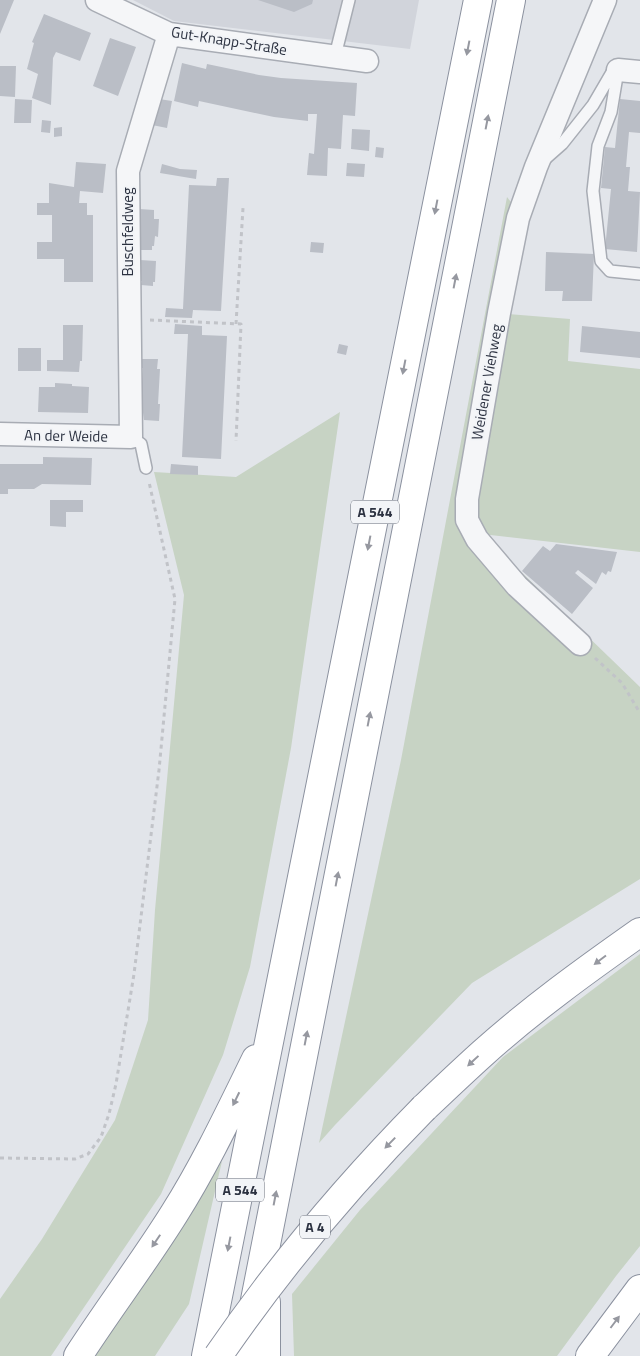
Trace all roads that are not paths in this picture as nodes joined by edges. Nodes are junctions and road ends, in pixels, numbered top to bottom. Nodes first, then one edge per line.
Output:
1 (97, 0) edge
2 (349, 0) edge
3 (478, 0) edge
4 (511, 0) edge
5 (605, 0) edge
6 (169, 34) junction
7 (335, 56) junction
8 (366, 61) dead end
9 (629, 71) edge
10 (536, 167) junction
11 (640, 274) edge
12 (0, 434) edge
13 (131, 437) junction
14 (146, 468) road end
15 (580, 644) road end
16 (640, 932) edge
17 (273, 1024) junction
18 (266, 1246) junction
19 (640, 1289) edge
20 (78, 1356) edge
21 (206, 1356) edge
22 (218, 1356) edge
23 (244, 1356) edge
24 (266, 1356) edge
25 (590, 1356) edge

1 - 6 street, Gut-Knapp-Straße
2 - 7 lane
3 -> 17 highway, A 544
18 -> 4 highway, A 544
5 - 10 street, Weidener Viehweg
6 - 7 street, Gut-Knapp-Straße
6 - 13 street, Buschfeldweg
7 - 8 street, Gut-Knapp-Straße
9 - 10 lane
9 - 11 lane
10 - 15 street, Weidener Viehweg
12 - 13 street, An der Weide
13 - 14 lane
16 -> 22 highway, A 4, bridge
17 -> 20 highway
17 -> 21 highway, A 544
18 - 23 highway, A 544
18 - 24 highway
25 -> 19 highway

